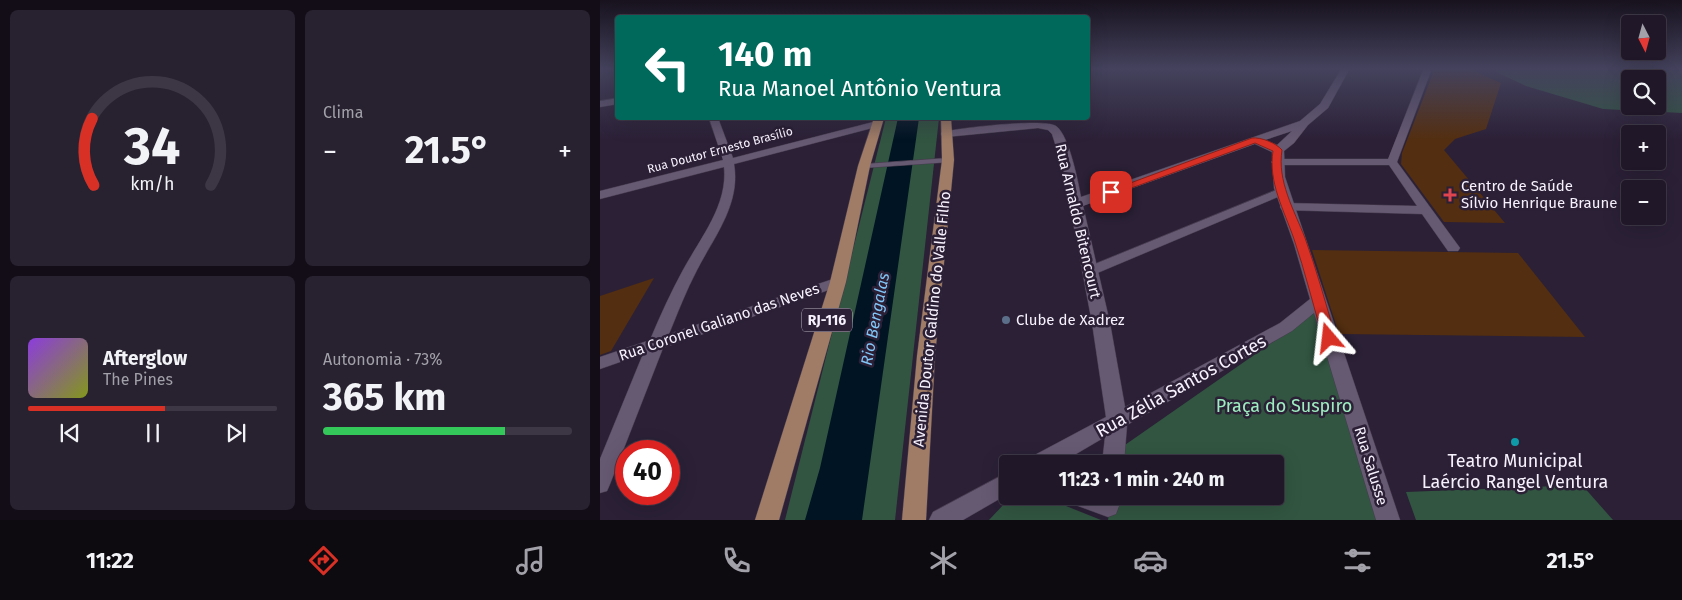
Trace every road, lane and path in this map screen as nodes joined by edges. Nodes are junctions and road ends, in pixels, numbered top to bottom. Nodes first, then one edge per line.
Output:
1 (1333, 92) edge
2 (1419, 92) edge
3 (615, 101) edge
4 (600, 104) edge
5 (714, 120) edge
6 (878, 121) edge
7 (1304, 123) junction
8 (946, 126) edge
9 (1255, 140) junction
10 (1277, 156) junction
11 (948, 160) junction
12 (730, 162) junction
13 (1392, 162) junction
14 (864, 166) junction
15 (600, 196) edge
16 (1283, 200) junction
17 (1075, 204) junction
18 (1426, 210) junction
19 (1453, 248) dead end
20 (1090, 271) junction
21 (838, 282) junction
22 (1318, 300) junction
23 (656, 342) junction
24 (600, 363) edge
25 (1117, 421) junction
26 (1055, 455) edge
27 (1114, 455) edge
28 (600, 484) edge
29 (999, 487) edge
30 (768, 520) edge
31 (914, 520) edge
32 (941, 520) edge
33 (1388, 520) edge

1 - 7 street
2 - 13 street
3 - 4 street
5 - 12 street
6 - 12 street, Rua Doutor Ernesto Brasílio
6 - 14 main road, RJ-116
7 - 9 street
7 - 10 street
8 - 11 main road, Avenida Doutor Galdino do Valle Filho
8 - 17 street, Rua Arnaldo Bitencourt
9 - 10 street
9 - 17 street
10 - 13 street
10 - 16 street, Rua Salusse
11 - 14 street
11 - 31 main road, Avenida Doutor Galdino do Valle Filho
12 - 15 street, Rua Doutor Ernesto Brasílio
12 - 23 street
13 - 18 street
14 - 21 main road, RJ-116
16 - 18 street
16 - 20 street
16 - 22 street, Rua Salusse
17 - 20 street, Rua Arnaldo Bitencourt
18 - 19 street
20 - 25 street, Rua Arnaldo Bitencourt
21 - 23 street, Rua Coronel Galiano das Neves
21 - 30 main road, RJ-116
22 - 25 street, Rua Zélia Santos Cortes
22 - 33 street, Rua Salusse
23 - 24 street, Rua Coronel Galiano das Neves
23 - 28 street
25 - 26 street, Rua Zélia Santos Cortes
25 - 27 street, Rua Arnaldo Bitencourt
29 - 32 street

